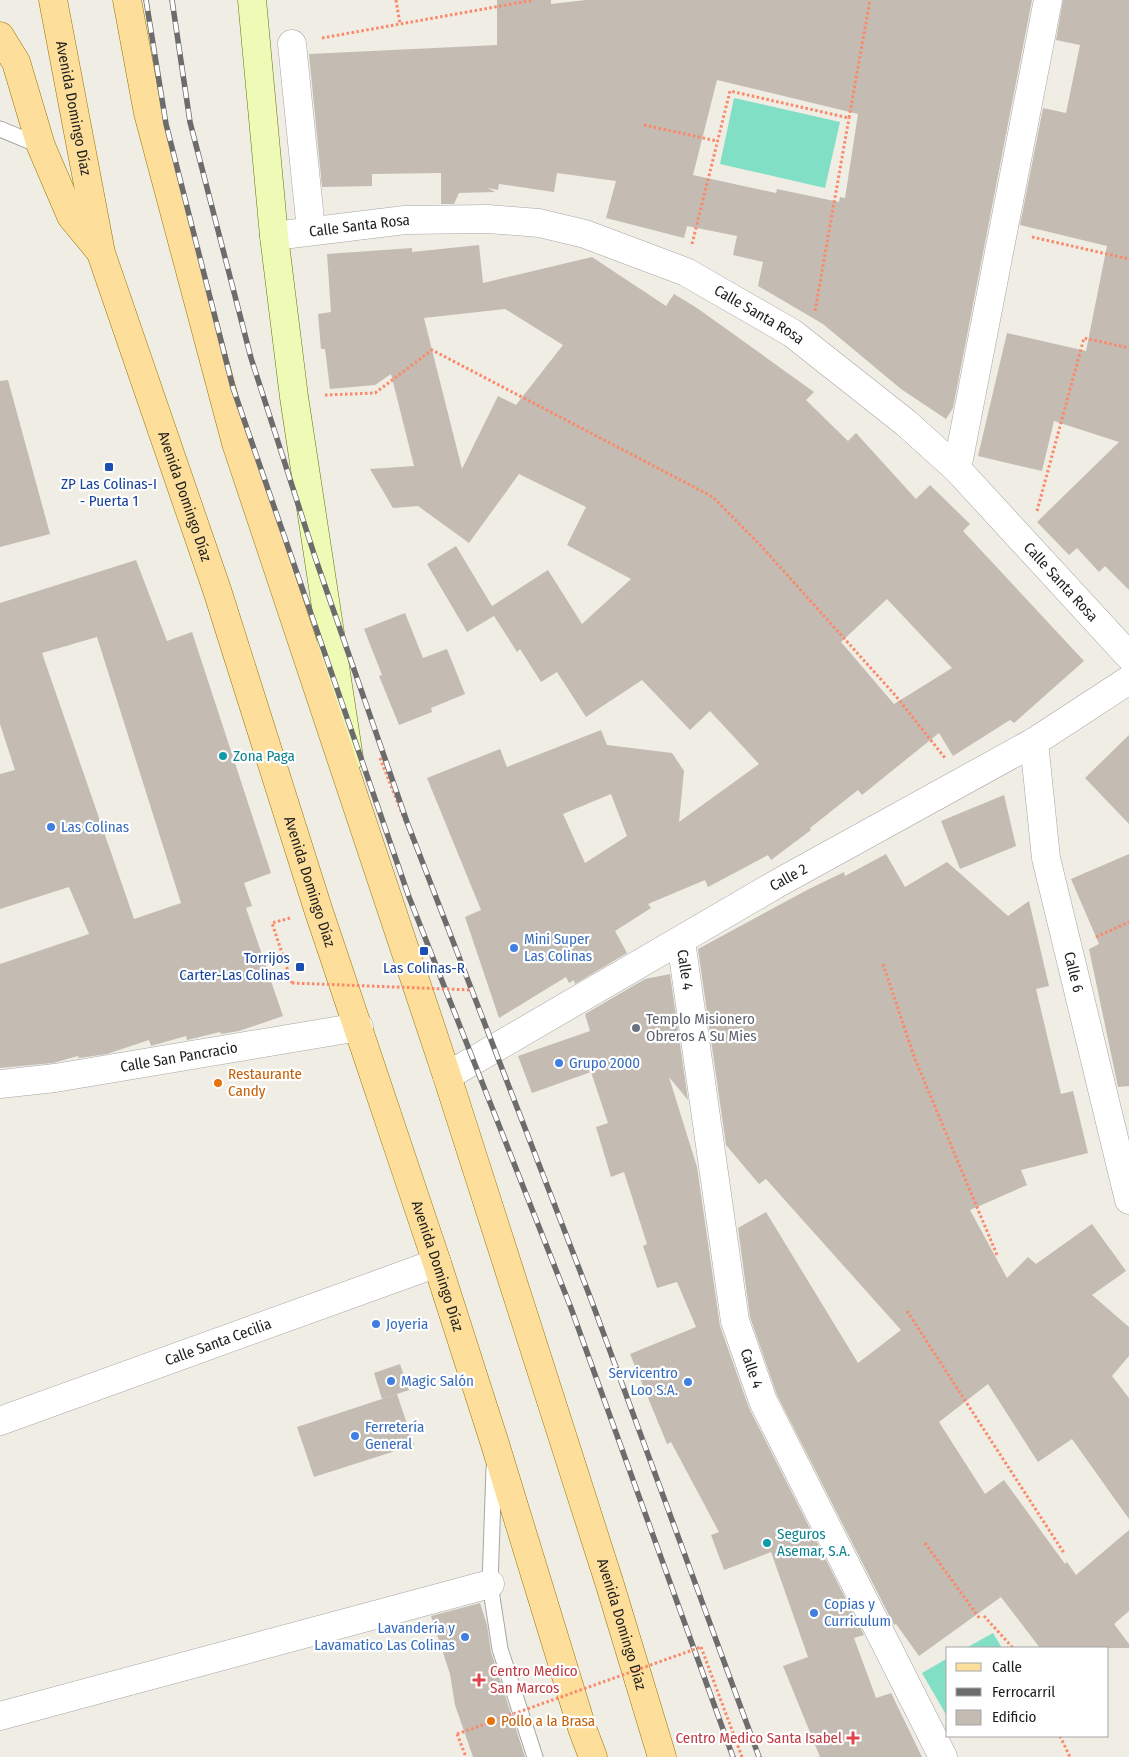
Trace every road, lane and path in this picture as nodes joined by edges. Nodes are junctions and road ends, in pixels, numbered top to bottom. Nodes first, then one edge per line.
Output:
1 (53, 0) edge
2 (126, 0) edge
3 (252, 0) edge
4 (396, 0) edge
5 (534, 0) edge
6 (870, 0) edge
7 (1048, 0) edge
8 (400, 24) junction
9 (0, 36) edge
10 (292, 44) joint
11 (850, 118) junction
12 (644, 125) dead end
13 (0, 129) edge
14 (717, 141) junction
15 (41, 146) junction
16 (311, 230) junction
17 (1003, 230) junction
18 (274, 236) junction
19 (101, 253) junction
20 (1129, 259) edge
21 (686, 272) junction
22 (808, 346) junction
23 (1129, 348) edge
24 (294, 397) junction
25 (957, 469) junction
26 (1027, 546) junction
27 (1129, 656) edge
28 (1129, 680) edge
29 (1034, 742) junction
30 (963, 780) junction
31 (356, 804) junction
32 (272, 924) dead end
33 (681, 941) junction
34 (883, 964) dead end
35 (472, 990) dead end
36 (359, 1027) junction
37 (447, 1076) junction
38 (0, 1084) edge
39 (1129, 1200) edge
40 (997, 1255) dead end
41 (437, 1264) junction
42 (907, 1311) dead end
43 (0, 1421) edge
44 (495, 1444) junction
45 (924, 1543) dead end
46 (1064, 1553) dead end
47 (490, 1584) junction
48 (1012, 1647) edge
49 (648, 1710) junction
50 (0, 1716) edge
51 (582, 1728) junction
52 (1060, 1737) edge
53 (466, 1757) edge
54 (535, 1757) edge
55 (586, 1757) edge
56 (593, 1757) edge
57 (662, 1757) edge
58 (682, 1757) edge
59 (742, 1757) edge
60 (942, 1757) edge
61 (1070, 1757) edge

1 - 19 main road, Avenida Domingo Díaz
2 - 31 main road, Avenida Domingo Díaz
3 - 18 main road
4 - 8 path
5 - 8 path
6 - 11 path
7 - 17 street
8 - 10 path
9 - 15 main road
10 - 16 street
11 - 14 path
11 - 22 path
12 - 14 path
13 - 15 lane
14 - 21 path
15 - 19 main road
16 - 18 street, Calle Santa Rosa
16 - 21 street, Calle Santa Rosa
17 - 20 path
17 - 25 street
18 - 24 main road
19 - 36 main road, Avenida Domingo Díaz
21 - 22 street, Calle Santa Rosa
22 - 25 street, Calle Santa Rosa
23 - 26 path
24 - 30 path
24 - 31 main road
25 - 26 street, Calle Santa Rosa
26 - 27 street, Calle Santa Rosa
28 - 29 street, Calle 2
29 - 30 street, Calle 2
29 - 39 street, Calle 6
30 - 33 street, Calle 2
31 - 37 main road, Avenida Domingo Díaz
32 - 35 path, bridge
33 - 37 street, Calle 2
33 - 60 street, Calle 4
34 - 40 path
36 - 38 street, Calle San Pancracio
36 - 41 main road, Avenida Domingo Díaz
37 - 49 main road, Avenida Domingo Díaz
41 - 43 street, Calle Santa Cecilia
41 - 44 main road, Avenida Domingo Díaz
42 - 46 path
44 - 47 lane
44 - 51 main road, Avenida Domingo Díaz
45 - 48 path
47 - 50 street
47 - 54 lane
49 - 57 main road, Avenida Domingo Díaz
49 - 58 main road
51 - 55 main road
51 - 56 main road, Avenida Domingo Díaz
52 - 61 path
53 - 59 path, bridge

